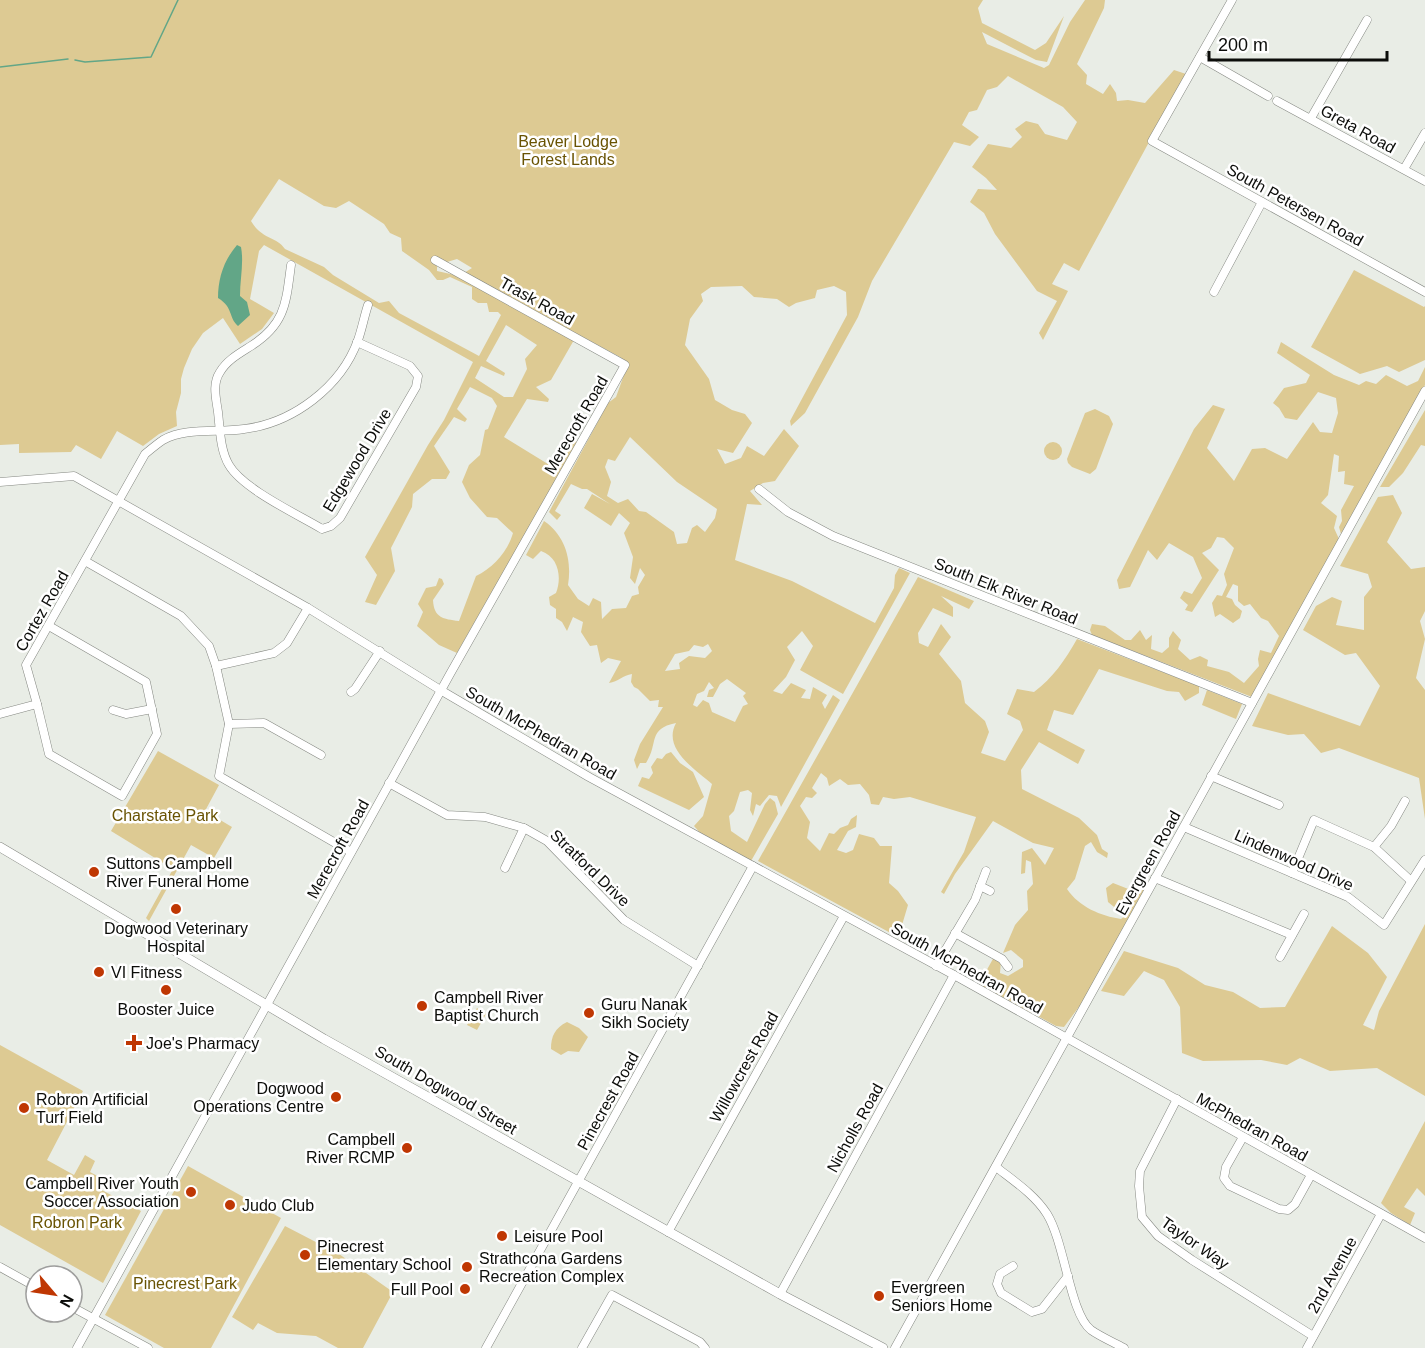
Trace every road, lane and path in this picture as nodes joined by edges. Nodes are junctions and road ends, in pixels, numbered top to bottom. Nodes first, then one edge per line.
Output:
1 (1220, 0) edge
2 (1230, 2) edge
3 (1367, 20) dead end
4 (1200, 57) junction
5 (1268, 96) dead end
6 (1277, 101) dead end
7 (1311, 118) junction
8 (1425, 133) edge
9 (1404, 169) junction
10 (1425, 181) edge
11 (1262, 202) junction
12 (435, 260) dead end
13 (291, 265) dead end
14 (1214, 292) dead end
15 (1425, 292) edge
16 (368, 305) dead end
17 (357, 342) junction
18 (626, 365) joint
19 (1425, 391) edge
20 (220, 432) junction
21 (0, 482) edge
22 (759, 489) dead end
23 (119, 501) junction
24 (85, 561) junction
25 (308, 608) junction
26 (49, 626) junction
27 (380, 651) junction
28 (216, 666) junction
29 (441, 690) junction
30 (351, 692) dead end
31 (1252, 703) junction
32 (36, 704) junction
33 (152, 709) junction
34 (113, 710) dead end
35 (0, 714) edge
36 (229, 724) junction
37 (321, 755) dead end
38 (1211, 776) junction
39 (389, 783) junction
40 (1405, 801) dead end
41 (1279, 805) dead end
42 (1184, 827) junction
43 (524, 828) junction
44 (0, 847) edge
45 (1374, 847) junction
46 (351, 852) junction
47 (1425, 860) edge
48 (753, 866) junction
49 (505, 868) dead end
50 (986, 871) dead end
51 (1292, 873) junction
52 (1155, 878) junction
53 (1410, 880) junction
54 (980, 886) junction
55 (990, 891) dead end
56 (1304, 914) dead end
57 (844, 916) junction
58 (955, 933) junction
59 (1292, 935) junction
60 (1280, 957) dead end
61 (698, 966) junction
62 (936, 966) junction
63 (1008, 966) dead end
64 (954, 975) junction
65 (266, 1006) junction
66 (1066, 1038) junction
67 (1177, 1099) junction
68 (1243, 1137) junction
69 (996, 1167) junction
70 (1311, 1175) junction
71 (578, 1182) junction
72 (1381, 1214) junction
73 (668, 1232) junction
74 (1425, 1238) edge
75 (1013, 1266) dead end
76 (0, 1267) edge
77 (1068, 1276) junction
78 (24, 1280) edge
79 (780, 1294) junction
80 (84, 1313) edge
81 (94, 1318) junction
82 (1313, 1336) junction
83 (77, 1348) edge
84 (148, 1348) edge
85 (486, 1348) edge
86 (582, 1348) edge
87 (705, 1348) edge
88 (882, 1348) edge
89 (895, 1348) edge
90 (1124, 1348) edge
91 (1306, 1348) edge

1 - 2 street
2 - 4 street
3 - 7 street
4 - 5 street
4 - 11 street, South Petersen Road
6 - 7 street, Greta Road
7 - 9 street, Greta Road
8 - 9 street
9 - 10 street, Greta Road
11 - 14 street
11 - 15 street, South Petersen Road
12 - 18 street, Trask Road
13 - 20 street, Edgewood Drive
16 - 17 street, Cortez Road
17 - 20 street, Cortez Road
17 - 20 street, Edgewood Drive
18 - 29 street, Merecroft Road
19 - 31 street, Evergreen Road
20 - 23 street, Cortez Road
21 - 23 street, South McPhedran Road
22 - 31 street, South Elk River Road
23 - 24 street, Cortez Road
23 - 25 street, South McPhedran Road
24 - 26 street, Cortez Road
24 - 28 street
25 - 27 street, South McPhedran Road
25 - 28 street
26 - 32 street, Cortez Road
26 - 33 street
27 - 29 street, South McPhedran Road
27 - 30 street
28 - 36 street
29 - 39 street, Merecroft Road
29 - 48 street, South McPhedran Road
31 - 38 street, Evergreen Road
32 - 33 street, Cortez Road
32 - 35 street
33 - 34 street
36 - 37 street
36 - 46 street
38 - 41 street
38 - 42 street, Evergreen Road
39 - 43 street, Stratford Drive
39 - 46 street, Merecroft Road
40 - 45 street
42 - 51 street, Lindenwood Drive
42 - 52 street, Evergreen Road
43 - 49 street
43 - 61 street, Stratford Drive
44 - 65 main road, South Dogwood Street
45 - 51 street
45 - 53 street
46 - 65 street, Merecroft Road
47 - 53 street, Lindenwood Drive
48 - 57 street, South McPhedran Road
48 - 61 street, Pinecrest Road
50 - 54 street
51 - 53 street, Lindenwood Drive
52 - 59 street
52 - 66 street, Evergreen Road
54 - 55 street
54 - 58 street
56 - 59 street
57 - 62 street, South McPhedran Road
57 - 73 street, Willowcrest Road
58 - 62 street
58 - 63 street
59 - 60 street
61 - 71 street, Pinecrest Road
62 - 64 street, South McPhedran Road
64 - 66 street, South McPhedran Road
64 - 79 street, Nicholls Road
65 - 71 main road, South Dogwood Street
65 - 81 street, Merecroft Road
66 - 67 street, McPhedran Road
66 - 69 street, Evergreen Road
67 - 68 street, McPhedran Road
67 - 82 street, Taylor Way
68 - 70 street, McPhedran Road
68 - 70 street
69 - 77 street
69 - 89 street, Evergreen Road
70 - 72 street, McPhedran Road
71 - 73 main road, South Dogwood Street
71 - 85 street, Pinecrest Road
72 - 74 street, McPhedran Road
72 - 82 street, 2nd Avenue
73 - 79 main road, South Dogwood Street
75 - 77 street
76 - 78 street
77 - 90 street
79 - 88 main road, South Dogwood Street
80 - 81 street
81 - 83 street, Merecroft Road
81 - 84 street
82 - 91 street, 2nd Avenue
86 - 87 street

